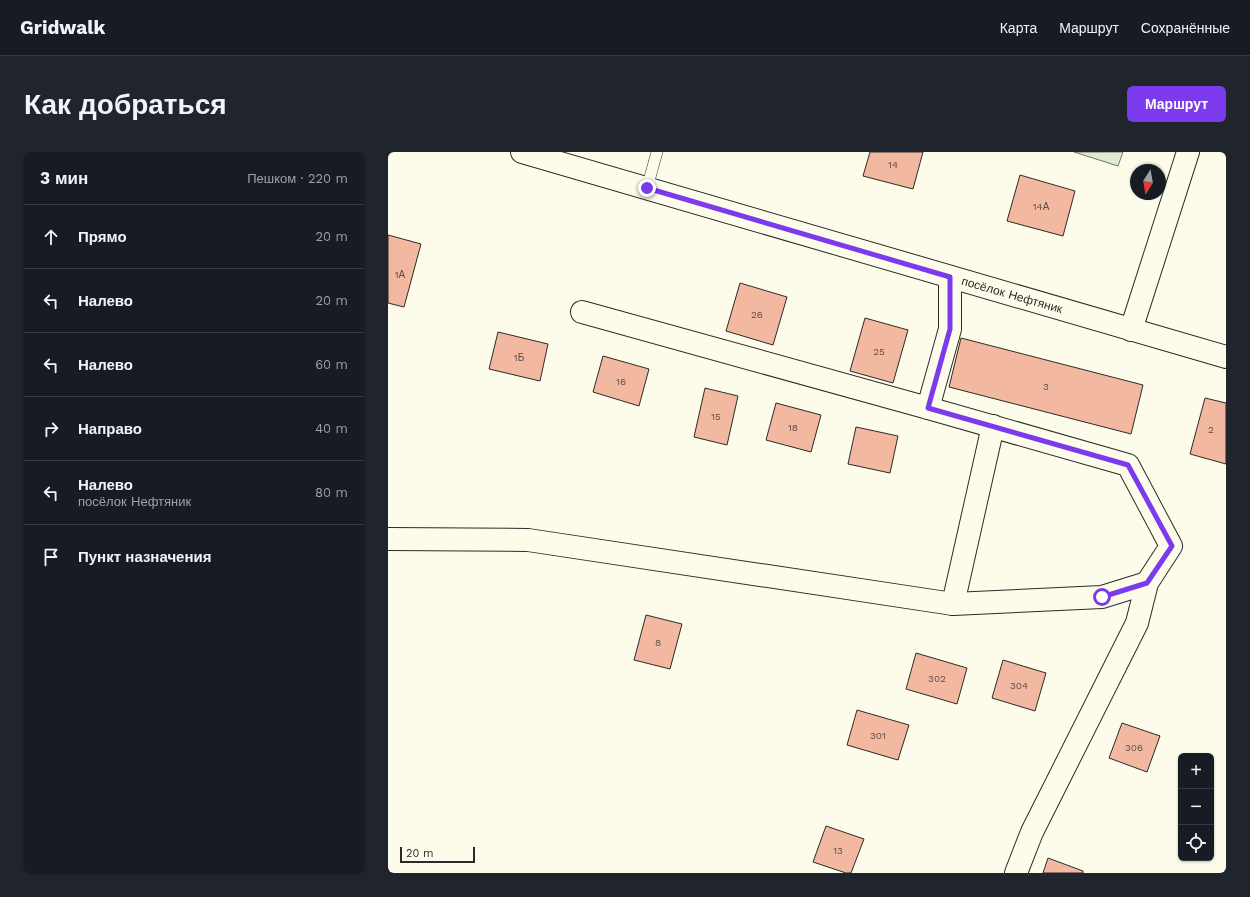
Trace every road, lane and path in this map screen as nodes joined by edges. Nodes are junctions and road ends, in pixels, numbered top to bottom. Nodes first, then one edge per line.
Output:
1 (522, 152) edge
2 (657, 152) edge
3 (1188, 152) edge
4 (647, 188) junction
5 (950, 277) junction
6 (582, 312) dead end
7 (1131, 330) junction
8 (1226, 357) edge
9 (928, 408) junction
10 (993, 426) junction
11 (388, 539) edge
12 (1147, 583) junction
13 (953, 604) junction
14 (1016, 873) edge

1 - 4 street, посёлок Нефтяник
2 - 4 lane
3 - 7 street
4 - 5 street, посёлок Нефтяник
5 - 7 street, посёлок Нефтяник
5 - 9 street
6 - 9 street
7 - 8 street, посёлок Нефтяник
9 - 10 street
10 - 12 street
10 - 13 street
11 - 13 street
12 - 13 street
12 - 14 street

